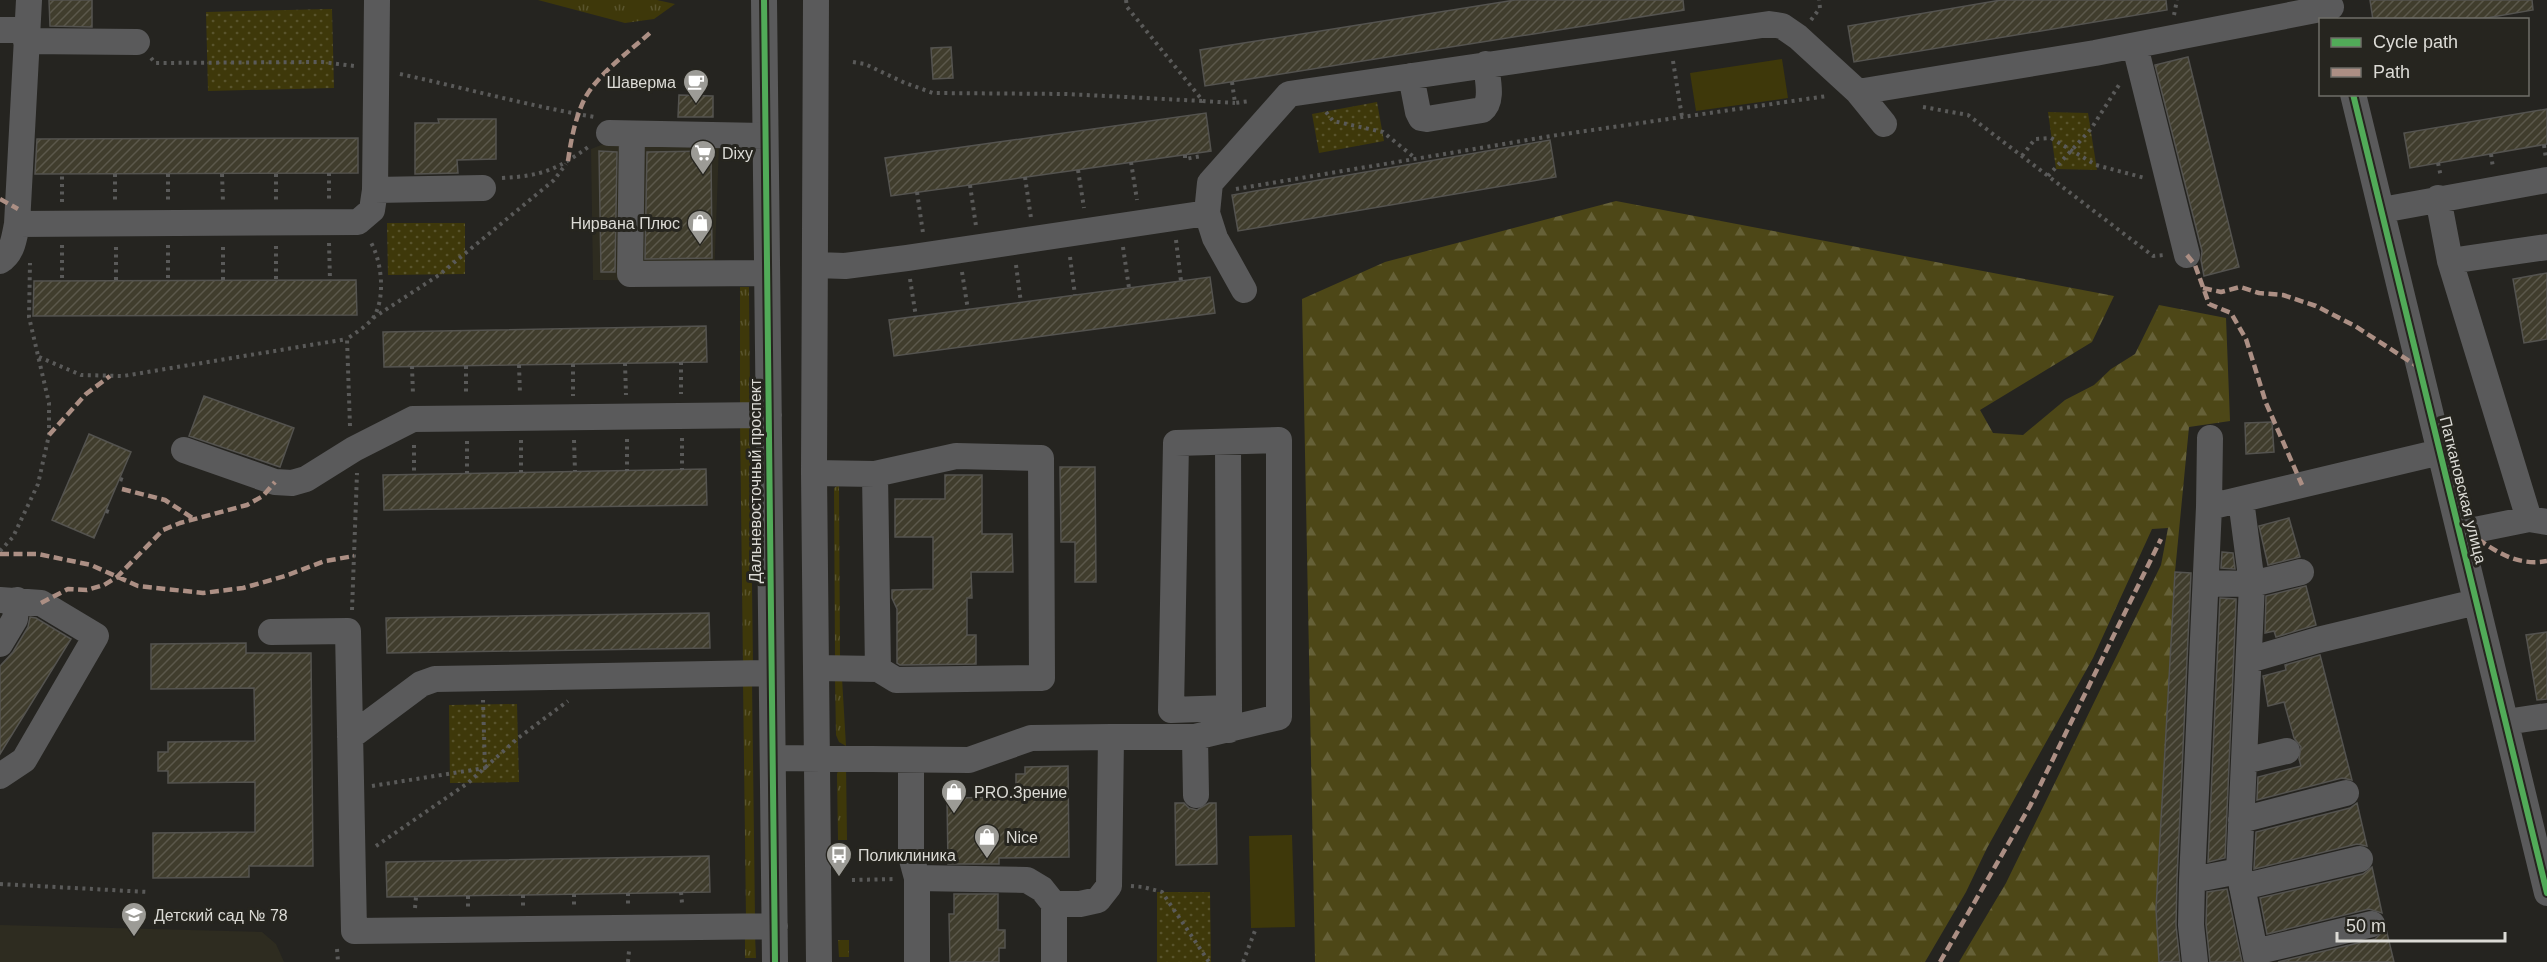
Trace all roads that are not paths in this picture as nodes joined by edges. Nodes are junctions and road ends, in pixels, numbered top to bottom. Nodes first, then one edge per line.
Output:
1 (29, 0) edge
2 (377, 0) edge
3 (764, 0) edge
4 (816, 0) edge
5 (2331, 9) edge
6 (0, 30) edge
7 (27, 36) junction
8 (137, 42) dead end
9 (2136, 51) junction
10 (1486, 64) junction
11 (1411, 76) junction
12 (1858, 92) junction
13 (2354, 96) edge
14 (1884, 124) dead end
15 (765, 136) junction
16 (2547, 180) edge
17 (483, 188) road end
18 (375, 190) junction
19 (2438, 198) junction
20 (2382, 210) junction
21 (1207, 213) junction
22 (17, 224) junction
23 (2547, 246) edge
24 (2187, 255) road end
25 (0, 261) edge
26 (2450, 261) junction
27 (816, 265) junction
28 (767, 273) junction
29 (1244, 291) dead end
30 (769, 415) junction
31 (2210, 438) dead end
32 (1228, 442) junction
33 (184, 450) dead end
34 (2440, 452) junction
35 (814, 473) junction
36 (875, 474) junction
37 (2241, 500) junction
38 (2209, 507) junction
39 (2538, 521) edge
40 (2460, 533) junction
41 (2301, 572) dead end
42 (2206, 583) junction
43 (2252, 584) junction
44 (8, 600) edge
45 (2476, 602) junction
46 (271, 632) dead end
47 (0, 644) edge
48 (2249, 660) junction
49 (816, 668) junction
50 (878, 669) junction
51 (771, 673) junction
52 (2547, 716) edge
53 (1229, 719) junction
54 (2506, 722) junction
55 (350, 737) junction
56 (1111, 737) junction
57 (1195, 737) junction
58 (2287, 751) dead end
59 (772, 758) junction
60 (816, 759) junction
61 (911, 760) junction
62 (2244, 761) junction
63 (0, 776) edge
64 (2346, 793) dead end
65 (1196, 795) dead end
66 (2241, 820) junction
67 (2360, 859) dead end
68 (917, 878) junction
69 (2240, 879) junction
70 (2192, 880) junction
71 (2547, 893) edge
72 (1054, 904) junction
73 (2372, 924) dead end
74 (775, 926) junction
75 (2256, 957) edge
76 (775, 962) edge
77 (819, 962) edge
78 (917, 962) edge
79 (1054, 962) edge
80 (2194, 962) edge

1 - 7 street
2 - 18 street
3 - 15 street, Дальневосточный проспект
4 - 27 street
5 - 9 street
6 - 7 street
7 - 8 street
7 - 22 street
9 - 12 street
9 - 24 street
10 - 11 street
10 - 11 street
10 - 12 street
11 - 21 street
12 - 14 street
13 - 20 street, Паткановская улица
15 - 28 street, Дальневосточный проспект
15 - 28 street
16 - 19 street
17 - 18 street
18 - 22 street
19 - 20 street
19 - 26 street
20 - 34 street, Паткановская улица
21 - 27 street
21 - 29 street
22 - 25 street
23 - 26 street
26 - 39 street
27 - 35 street
28 - 30 street, Дальневосточный проспект
30 - 33 street
30 - 51 street, Дальневосточный проспект
31 - 38 street
32 - 53 street
32 - 53 street
32 - 53 street
34 - 37 street
34 - 40 street, Паткановская улица
35 - 36 street
35 - 49 street
36 - 50 street
36 - 50 street
37 - 38 street
37 - 43 street
38 - 42 street
39 - 40 street
40 - 45 street, Паткановская улица
41 - 43 street
42 - 43 street
42 - 70 street
43 - 48 street
44 - 47 street
44 - 63 street
45 - 48 street
45 - 54 street, Паткановская улица
46 - 55 street
48 - 62 street
49 - 50 street
49 - 60 street
51 - 55 street
51 - 59 street, Дальневосточный проспект
52 - 54 street
53 - 57 street
54 - 71 street, Паткановская улица
55 - 74 street
56 - 57 street
56 - 61 street
56 - 72 street
57 - 65 street
58 - 62 street
59 - 60 street
59 - 74 street, Дальневосточный проспект
60 - 61 street
60 - 77 street
61 - 68 street
62 - 66 street
64 - 66 street
66 - 69 street
67 - 69 street
68 - 72 street
68 - 78 street
69 - 70 street
69 - 75 street
70 - 80 street
72 - 79 street
73 - 75 street
74 - 76 street, Дальневосточный проспект

